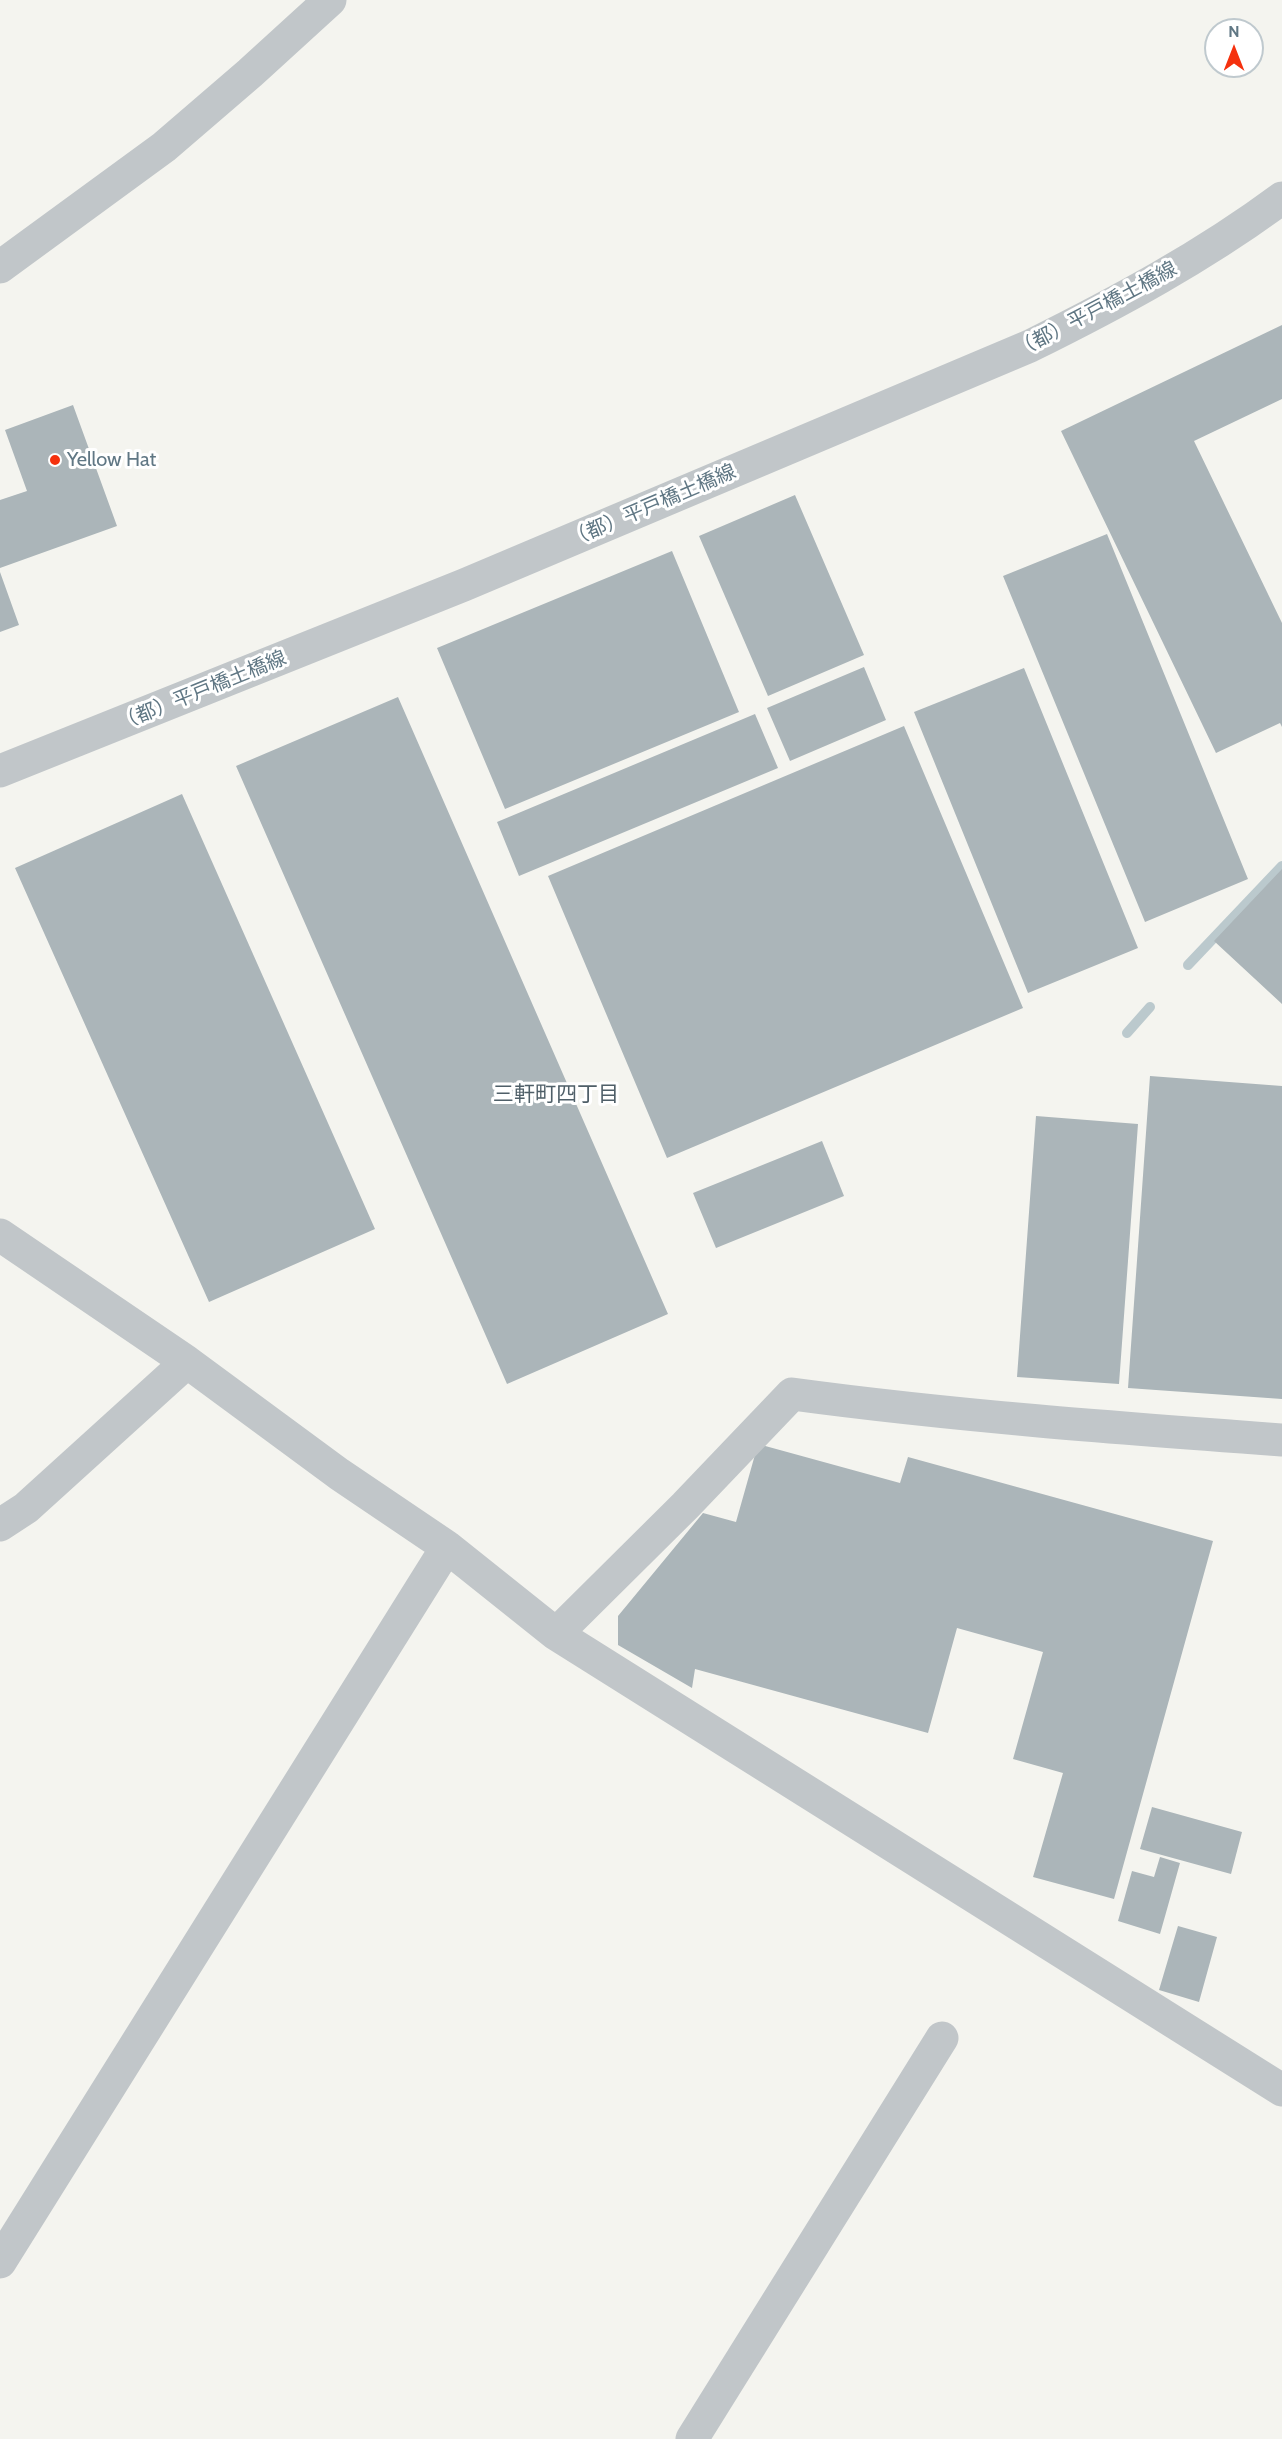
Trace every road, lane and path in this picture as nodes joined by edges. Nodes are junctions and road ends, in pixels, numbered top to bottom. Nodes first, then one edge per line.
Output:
1 (330, 0) edge
2 (1282, 198) edge
3 (0, 267) edge
4 (0, 771) edge
5 (0, 1236) edge
6 (187, 1362) junction
7 (1282, 1440) edge
8 (0, 1526) edge
9 (447, 1547) junction
10 (556, 1634) junction
11 (942, 2038) dead end
12 (1282, 2090) edge
13 (10, 2222) edge
14 (0, 2262) edge
15 (692, 2439) edge

1 - 3 street
2 - 4 street, （都）平戸橋土橋線
5 - 6 street
6 - 8 street
6 - 9 street
7 - 10 street
9 - 10 street
9 - 13 street
10 - 12 street
11 - 15 street
13 - 14 street

